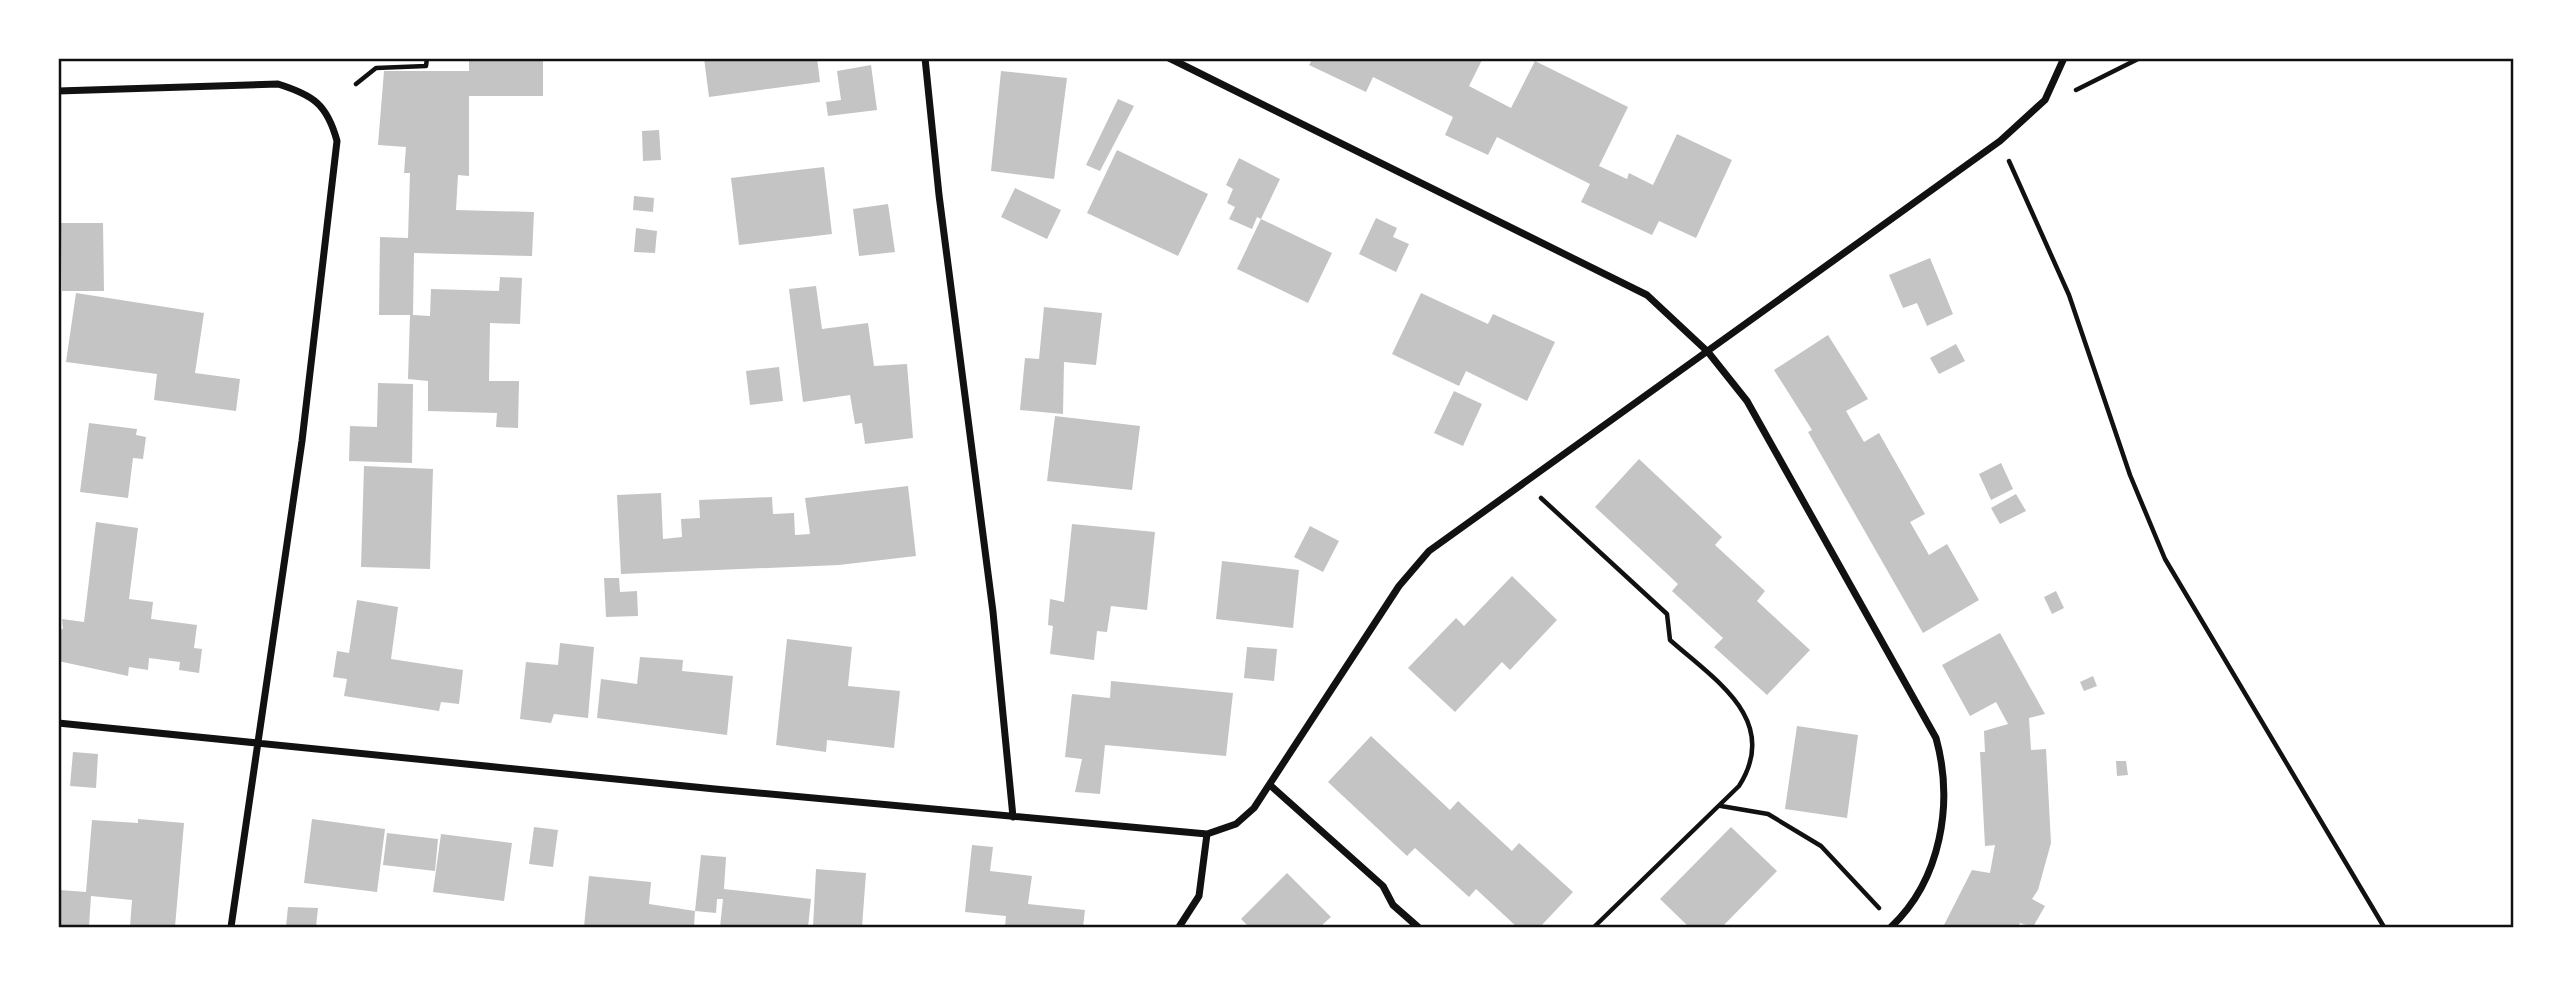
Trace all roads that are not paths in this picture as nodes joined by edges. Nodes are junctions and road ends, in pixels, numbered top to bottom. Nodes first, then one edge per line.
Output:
1 (925, 58) edge
2 (1169, 58) edge
3 (2064, 58) edge
4 (58, 92) edge
5 (1708, 352) junction
6 (58, 723) edge
7 (256, 741) junction
8 (1270, 785) junction
9 (1013, 817) junction
10 (1207, 834) junction
11 (1892, 926) edge
12 (231, 927) edge
13 (1179, 927) edge
14 (1418, 927) edge

1 - 9 street
2 - 5 street
3 - 5 street
4 - 7 street
5 - 8 street
5 - 11 street
6 - 7 street
7 - 9 street
7 - 12 street
8 - 10 street
8 - 14 street
9 - 10 street
10 - 13 street

